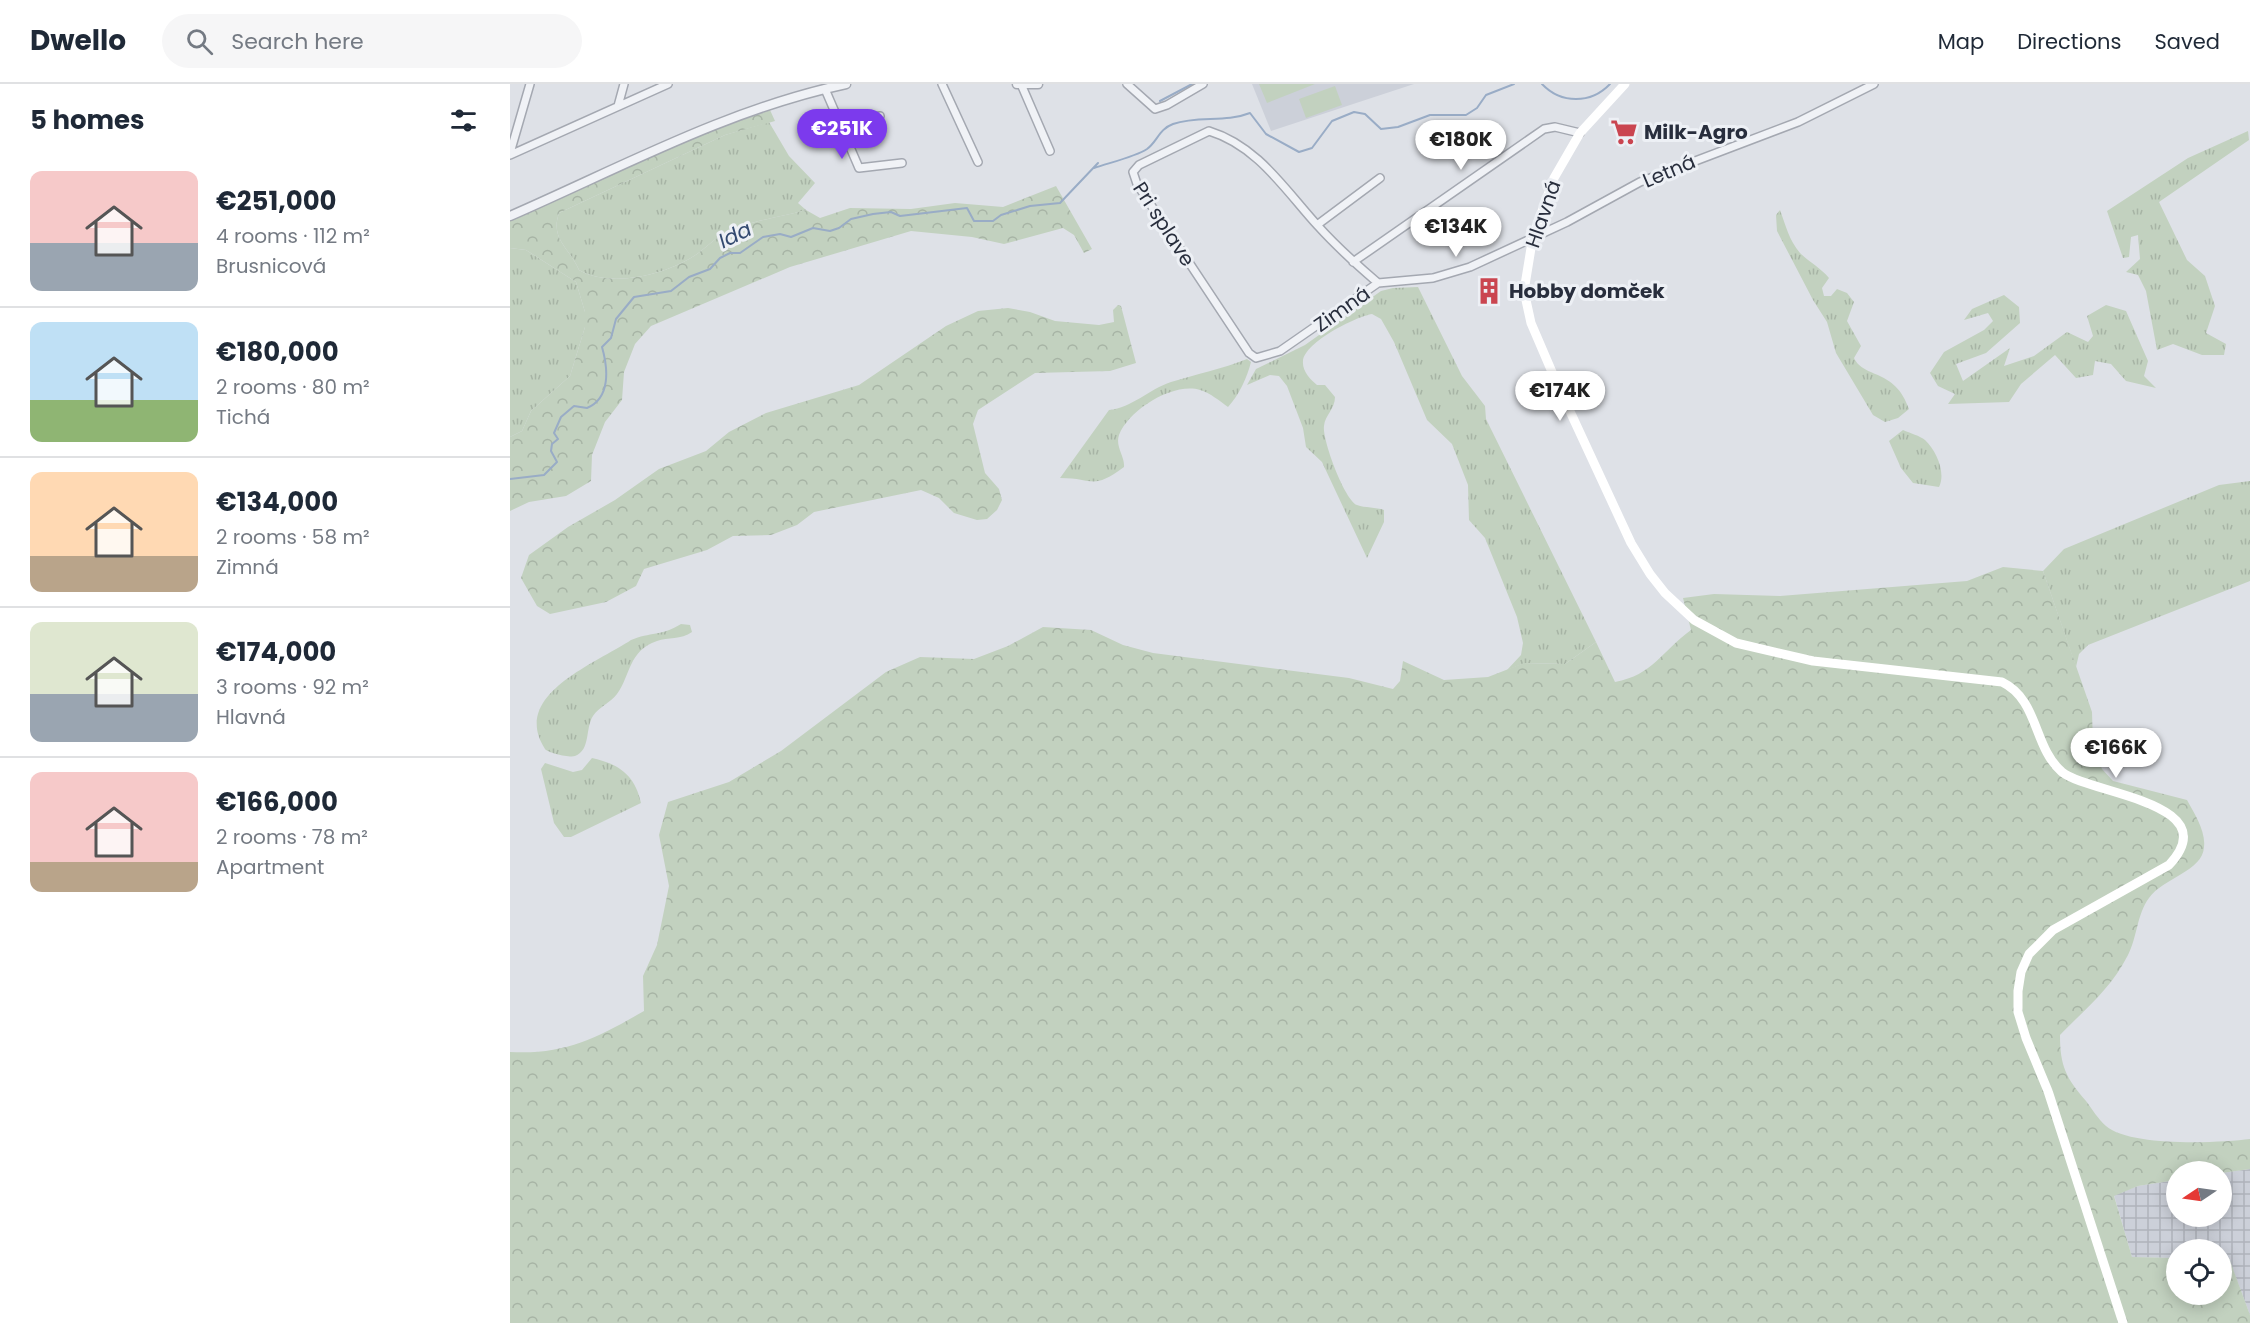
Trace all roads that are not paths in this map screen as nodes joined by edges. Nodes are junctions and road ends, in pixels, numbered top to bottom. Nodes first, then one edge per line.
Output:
1 (530, 84) edge
2 (624, 84) edge
3 (668, 84) edge
4 (846, 84) edge
5 (942, 84) edge
6 (1019, 84) edge
7 (1029, 84) edge
8 (1038, 84) edge
9 (1127, 84) edge
10 (1203, 84) edge
11 (1625, 84) edge
12 (1874, 84) edge
13 (825, 89) junction
14 (618, 106) junction
15 (880, 116) dead end
16 (838, 121) junction
17 (1580, 133) junction
18 (1050, 150) dead end
19 (510, 154) edge
20 (978, 162) dead end
21 (902, 163) dead end
22 (1380, 178) dead end
23 (510, 216) edge
24 (1317, 225) junction
25 (1533, 236) junction
26 (1353, 262) junction
27 (1378, 283) junction
28 (1256, 358) joint
29 (2123, 1323) edge

1 - 19 street
2 - 14 street
3 - 14 street
4 - 13 street
5 - 20 street
6 - 7 street
6 - 18 street
7 - 8 street
9 - 10 street
11 - 17 main road, Hlavná
12 - 25 street, Letná
13 - 16 street
13 - 23 street
14 - 19 street
15 - 16 street
16 - 21 street
17 - 25 main road, Hlavná
17 - 26 street
22 - 24 street
24 - 26 street, Pri splave
24 - 28 street, Pri splave
25 - 27 street, Zimná
25 - 29 main road, Hlavná
26 - 27 street, Pri splave
27 - 28 street, Zimná

